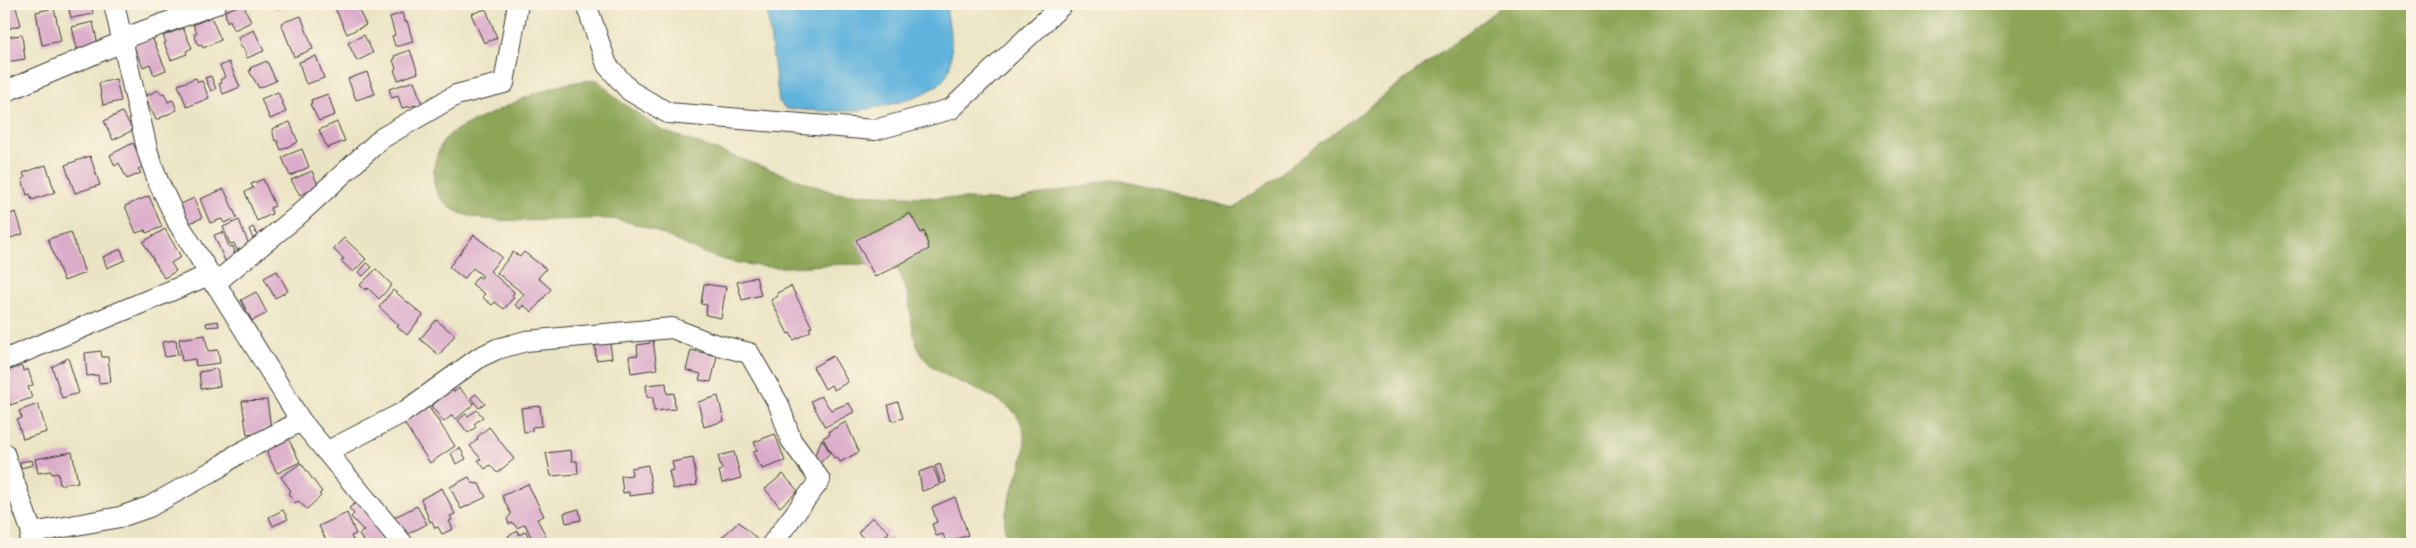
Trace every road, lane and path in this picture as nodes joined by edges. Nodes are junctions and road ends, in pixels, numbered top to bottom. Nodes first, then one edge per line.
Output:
1 (114, 4) edge
2 (216, 4) edge
3 (518, 4) edge
4 (586, 4) edge
5 (1063, 4) edge
6 (122, 40) junction
7 (4, 92) edge
8 (211, 280) junction
9 (4, 360) edge
10 (301, 421) junction
11 (328, 451) junction
12 (4, 453) edge
13 (30, 538) edge
14 (403, 544) edge
15 (772, 544) edge

1 - 6 street
2 - 6 street
3 - 8 street
4 - 5 street
6 - 7 street
6 - 8 street
8 - 9 street
8 - 10 street
10 - 11 street
10 - 13 street
11 - 14 street
11 - 15 street
12 - 13 street

